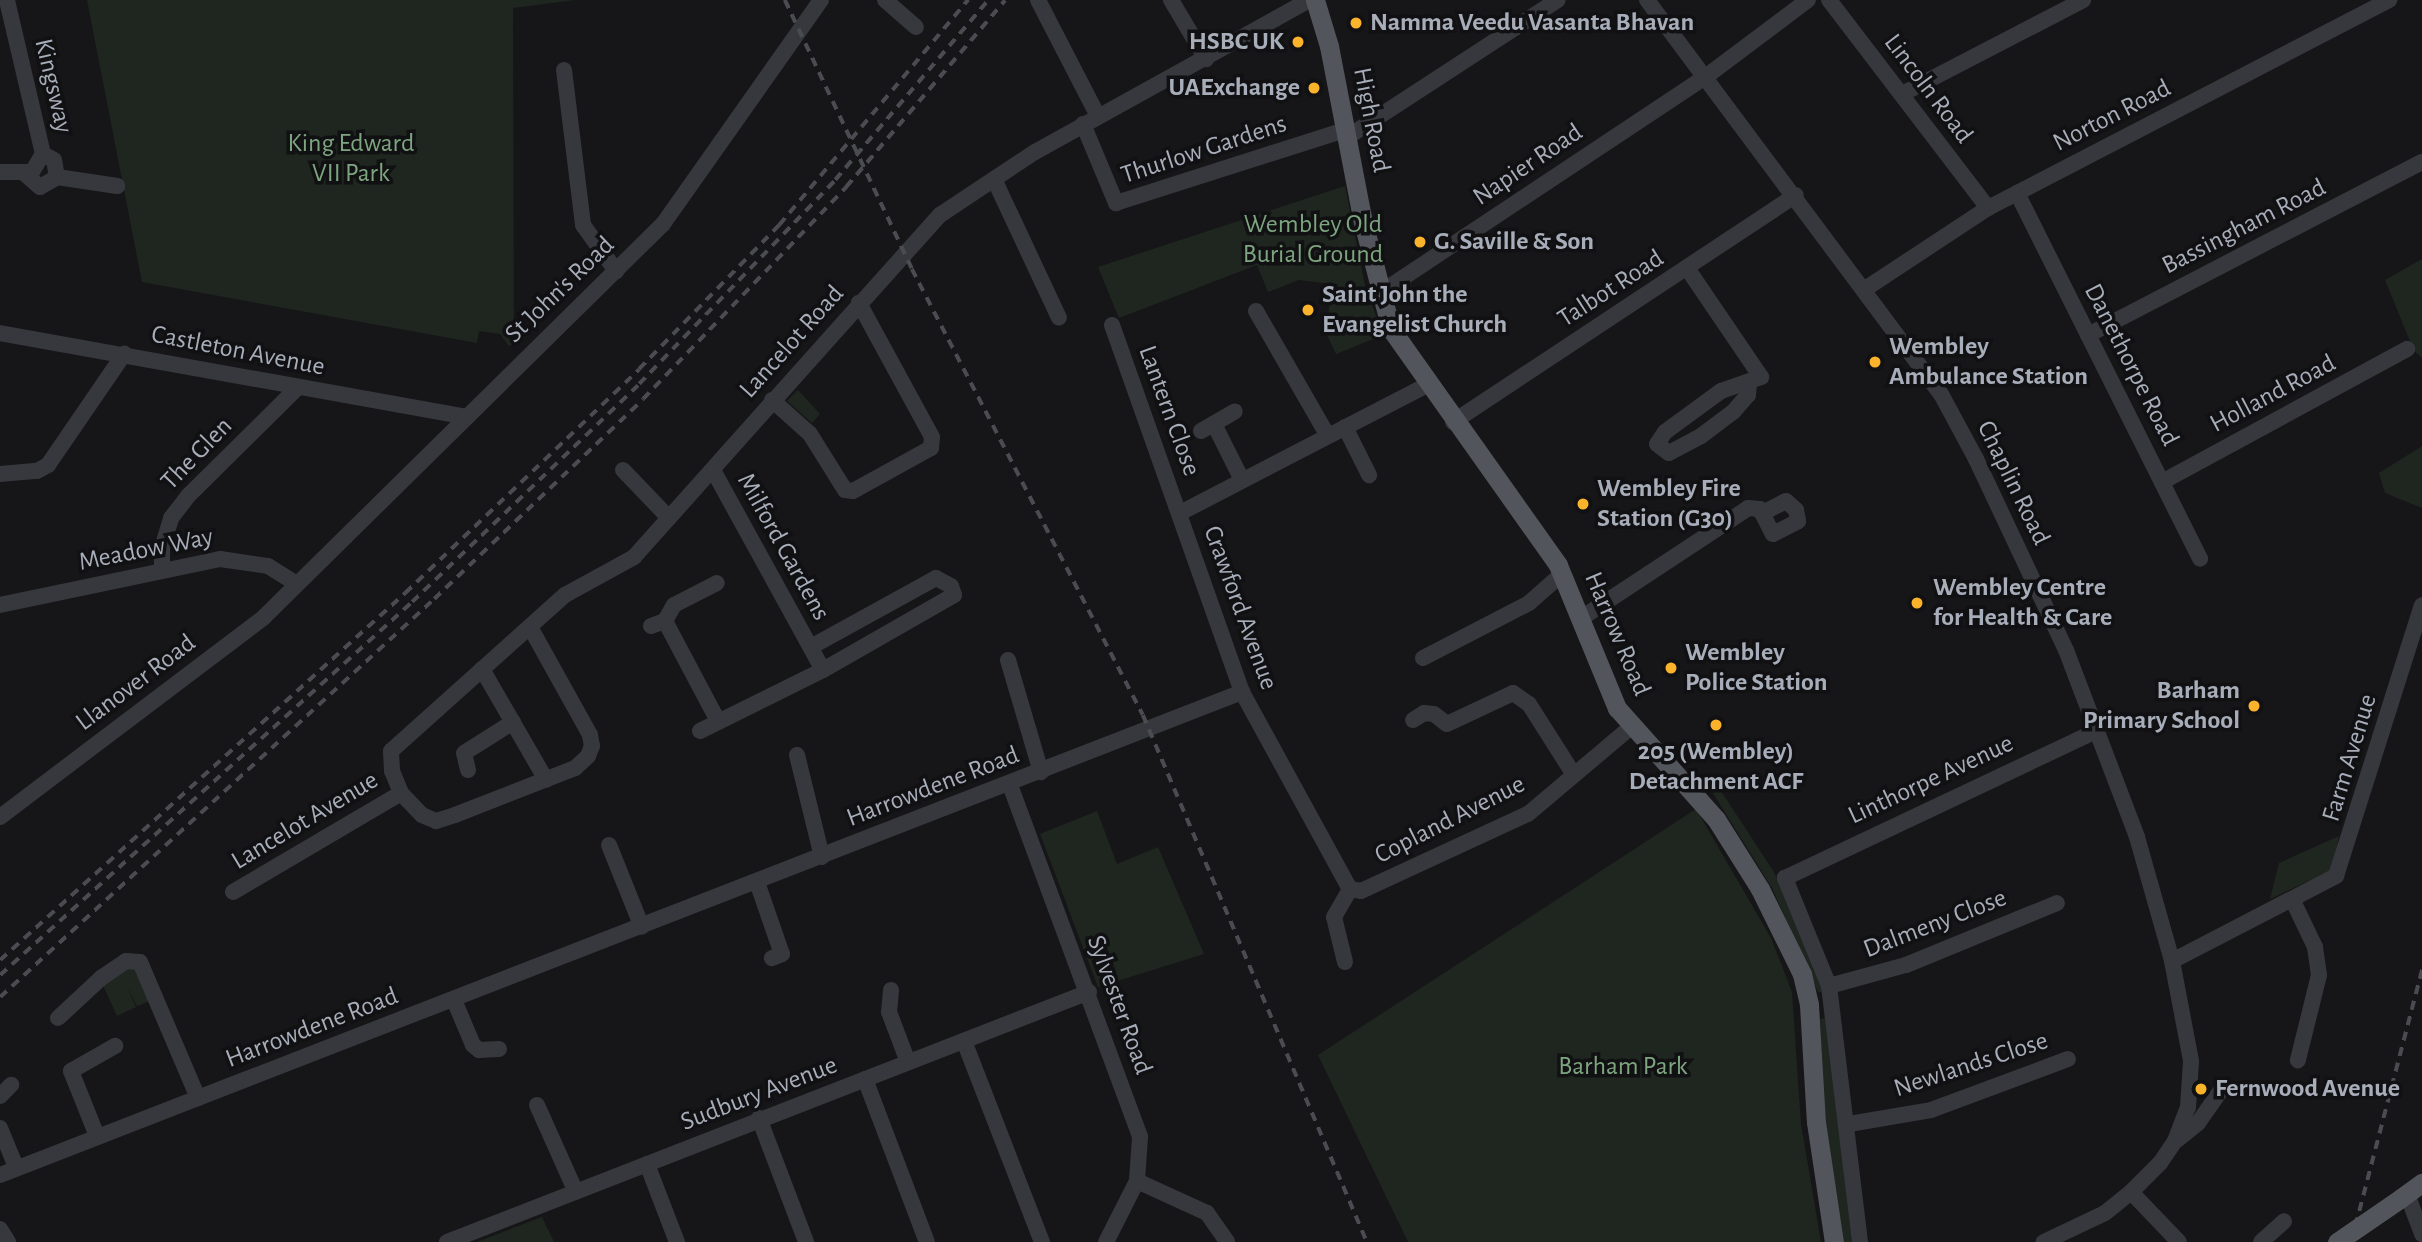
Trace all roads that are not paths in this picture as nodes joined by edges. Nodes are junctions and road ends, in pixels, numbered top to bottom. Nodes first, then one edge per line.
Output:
1 (7, 0) edge
2 (821, 0) edge
3 (885, 0) edge
4 (1038, 0) edge
5 (1171, 0) edge
6 (1309, 0) edge
7 (1315, 0) edge
8 (1558, 0) edge
9 (1647, 0) edge
10 (1808, 0) edge
11 (1829, 0) edge
12 (2083, 0) edge
13 (2389, 0) edge
14 (916, 27) dead end
15 (1206, 60) junction
16 (564, 70) dead end
17 (1704, 78) junction
18 (1902, 94) junction
19 (1098, 116) junction
20 (1083, 124) junction
21 (1348, 132) junction
22 (43, 154) junction
23 (2422, 162) edge
24 (0, 172) edge
25 (25, 174) junction
26 (57, 177) junction
27 (994, 179) junction
28 (117, 186) dead end
29 (2017, 193) junction
30 (1796, 195) junction
31 (1988, 208) junction
32 (1687, 268) junction
33 (616, 271) junction
34 (1865, 289) junction
35 (1380, 293) junction
36 (859, 303) junction
37 (1256, 311) dead end
38 (1059, 318) dead end
39 (1112, 325) dead end
40 (0, 333) edge
41 (2088, 335) junction
42 (2407, 349) dead end
43 (124, 354) junction
44 (1755, 381) junction
45 (1427, 385) junction
46 (298, 387) junction
47 (772, 400) junction
48 (1235, 411) dead end
49 (466, 417) junction
50 (1453, 422) junction
51 (1345, 427) junction
52 (1328, 436) junction
53 (623, 470) dead end
54 (713, 470) junction
55 (0, 474) edge
56 (1369, 475) dead end
57 (1242, 480) junction
58 (2162, 482) junction
59 (1180, 513) junction
60 (1762, 513) dead end
61 (669, 518) junction
62 (2200, 559) dead end
63 (162, 570) junction
64 (1563, 573) junction
65 (717, 583) dead end
66 (297, 584) junction
67 (0, 605) edge
68 (2422, 606) edge
69 (1583, 617) junction
70 (530, 627) junction
71 (811, 648) junction
72 (1423, 658) dead end
73 (1008, 660) dead end
74 (482, 669) junction
75 (824, 670) junction
76 (1242, 692) junction
77 (1413, 720) dead end
78 (718, 721) junction
79 (513, 722) junction
80 (1631, 727) junction
81 (2098, 730) junction
82 (700, 731) dead end
83 (797, 755) dead end
84 (468, 770) dead end
85 (1041, 772) junction
86 (1574, 775) junction
87 (546, 780) junction
88 (1010, 785) junction
89 (401, 793) junction
90 (0, 817) edge
91 (608, 845) dead end
92 (822, 857) junction
93 (757, 883) junction
94 (1350, 888) junction
95 (233, 892) dead end
96 (2293, 901) junction
97 (2057, 903) dead end
98 (642, 927) junction
99 (782, 954) dead end
100 (2172, 961) junction
101 (1345, 962) dead end
102 (1829, 986) junction
103 (891, 990) dead end
104 (1089, 992) junction
105 (454, 1000) junction
106 (58, 1018) dead end
107 (964, 1041) junction
108 (115, 1046) dead end
109 (499, 1049) dead end
110 (2068, 1059) dead end
111 (2298, 1060) dead end
112 (908, 1062) junction
113 (865, 1079) junction
114 (2220, 1091) dead end
115 (198, 1098) junction
116 (537, 1105) dead end
117 (760, 1118) junction
118 (1849, 1124) junction
119 (0, 1128) edge
120 (97, 1136) junction
121 (2175, 1141) junction
122 (646, 1164) junction
123 (16, 1167) junction
124 (0, 1174) edge
125 (1137, 1181) junction
126 (576, 1192) junction
127 (2131, 1192) junction
128 (2410, 1192) edge
129 (2284, 1221) dead end
130 (0, 1229) edge
131 (2422, 1234) edge
132 (8, 1242) edge
133 (447, 1242) edge
134 (677, 1242) edge
135 (806, 1242) edge
136 (927, 1242) edge
137 (1042, 1242) edge
138 (1106, 1242) edge
139 (1227, 1242) edge
140 (1834, 1242) edge
141 (1860, 1242) edge
142 (2044, 1242) edge
143 (2179, 1242) edge
144 (2261, 1242) edge
145 (2337, 1242) edge

1 - 22 street, Kingsway
2 - 33 street, St John's Road
3 - 14 street
4 - 19 street
5 - 15 street
6 - 15 street, Lancelot Road
7 - 21 main road, High Road
8 - 21 street
9 - 17 street, Chaplin Road
10 - 17 street, Napier Road
11 - 18 street, Lincoln Road
12 - 18 street
13 - 29 street, Norton Road
15 - 19 street, Lancelot Road
16 - 33 street
17 - 30 street, Chaplin Road
17 - 35 street, Napier Road
18 - 31 street, Lincoln Road
19 - 20 street, Lancelot Road
20 - 21 street, Thurlow Gardens
20 - 27 street, Lancelot Road
21 - 35 main road, High Road
22 - 25 street, Kingsway
22 - 26 street
23 - 41 street, Bassingham Road
24 - 25 street
25 - 26 street
26 - 28 street
27 - 36 street, Lancelot Road
27 - 38 street
29 - 31 street, Norton Road
29 - 41 street, Danethorpe Road
30 - 32 street, Talbot Road
30 - 34 street, Chaplin Road
31 - 34 street, Norton Road
32 - 44 street
32 - 50 street, Talbot Road
33 - 49 street, St John's Road
34 - 81 street, Chaplin Road
35 - 45 main road, Harrow Road
36 - 47 street, Lancelot Road
36 - 47 street
37 - 52 street
39 - 59 street, Lantern Close
40 - 43 street, Castleton Avenue
41 - 58 street, Danethorpe Road
42 - 58 street, Holland Road
43 - 46 street, Castleton Avenue
43 - 55 street
44 - 44 street
45 - 50 main road, Harrow Road
45 - 51 street, Crawford Avenue
46 - 49 street, Castleton Avenue
46 - 63 street, The Glen
47 - 54 street, Lancelot Road
48 - 57 street
49 - 66 street, St John's Road
50 - 64 main road, Harrow Road
51 - 52 street, Crawford Avenue
51 - 56 street
52 - 57 street, Crawford Avenue
53 - 61 street
54 - 61 street, Lancelot Road
54 - 71 street, Milford Gardens
57 - 59 street, Crawford Avenue
58 - 62 street, Danethorpe Road
59 - 76 street, Crawford Avenue
60 - 69 street
61 - 70 street, Lancelot Road
63 - 66 street, Meadow Way
63 - 67 street, Meadow Way
64 - 69 main road, Harrow Road
64 - 72 street
65 - 78 street
66 - 90 street, Llanover Road
68 - 96 street, Farm Avenue
69 - 80 main road, Harrow Road
70 - 74 street, Lancelot Road
70 - 87 street
71 - 75 street, Milford Gardens
71 - 75 street, Milford Gardens
73 - 85 street
74 - 79 street
74 - 89 street, Lancelot Road
75 - 78 street, Milford Gardens
76 - 85 street, Harrowdene Road
76 - 94 street, Crawford Avenue
77 - 86 street
78 - 82 street, Milford Gardens
79 - 84 street
79 - 87 street
80 - 86 street, Copland Avenue
80 - 140 main road, Harrow Road
81 - 100 street, Chaplin Road
81 - 102 street, Linthorpe Avenue
83 - 92 street
85 - 88 street, Harrowdene Road
86 - 94 street, Copland Avenue
87 - 89 street
88 - 92 street, Harrowdene Road
88 - 104 street, Sylvester Road
89 - 95 street, Lancelot Avenue
91 - 98 street
92 - 93 street, Harrowdene Road
93 - 98 street, Harrowdene Road
93 - 99 street
94 - 101 street
96 - 100 street, Farm Avenue
96 - 111 street
97 - 102 street, Dalmeny Close
98 - 105 street, Harrowdene Road
100 - 121 street, Chaplin Road
102 - 118 street
103 - 112 street
104 - 107 street, Sudbury Avenue
104 - 125 street, Sylvester Road
105 - 109 street
105 - 115 street, Harrowdene Road
106 - 115 street
107 - 112 street, Sudbury Avenue
107 - 137 street
108 - 120 street
110 - 118 street, Newlands Close
112 - 113 street, Sudbury Avenue
113 - 117 street, Sudbury Avenue
113 - 136 street
114 - 121 street, Chaplin Road
115 - 120 street, Harrowdene Road
116 - 126 street
117 - 122 street, Sudbury Avenue
117 - 135 street
118 - 141 street
119 - 123 street
120 - 123 street, Harrowdene Road
121 - 127 street, Chaplin Road
122 - 126 street, Sudbury Avenue
122 - 134 street
123 - 124 street, Harrowdene Road
125 - 138 street, Sylvester Road
125 - 139 street
126 - 133 street, Sudbury Avenue
127 - 142 street, Chaplin Road
127 - 143 street
128 - 131 street
128 - 145 main road, bridge
129 - 144 street
130 - 132 street

